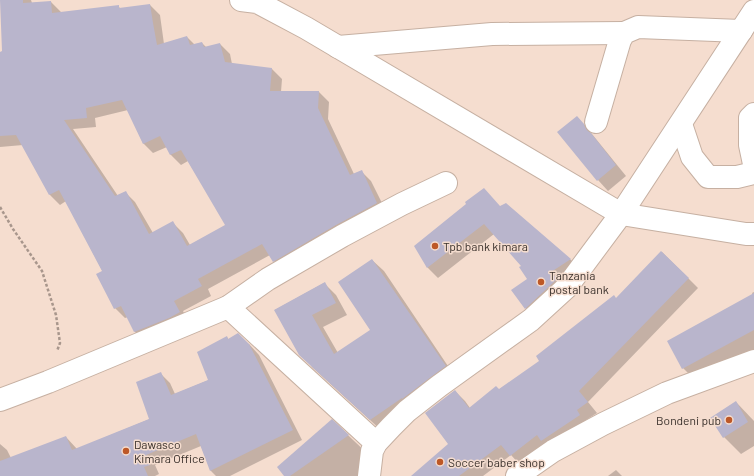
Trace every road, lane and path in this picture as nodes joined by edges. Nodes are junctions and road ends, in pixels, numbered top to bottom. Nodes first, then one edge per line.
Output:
1 (241, 0) edge
2 (754, 11) edge
3 (741, 31) junction
4 (624, 33) junction
5 (338, 47) junction
6 (754, 114) edge
7 (596, 122) dead end
8 (681, 124) junction
9 (754, 164) edge
10 (754, 173) edge
11 (446, 183) dead end
12 (0, 207) edge
13 (621, 214) junction
14 (754, 234) edge
15 (228, 306) junction
16 (754, 361) edge
17 (48, 382) junction
18 (0, 400) edge
19 (376, 442) junction
20 (369, 476) edge
21 (517, 476) edge

1 - 5 street
2 - 3 street
3 - 4 street
3 - 8 street
4 - 5 street
4 - 7 street
5 - 13 street
6 - 9 street
8 - 10 street
8 - 13 street
11 - 15 street
12 - 17 path
13 - 14 street
13 - 19 street
15 - 17 street
15 - 19 street
16 - 21 street
17 - 18 street
19 - 20 street

